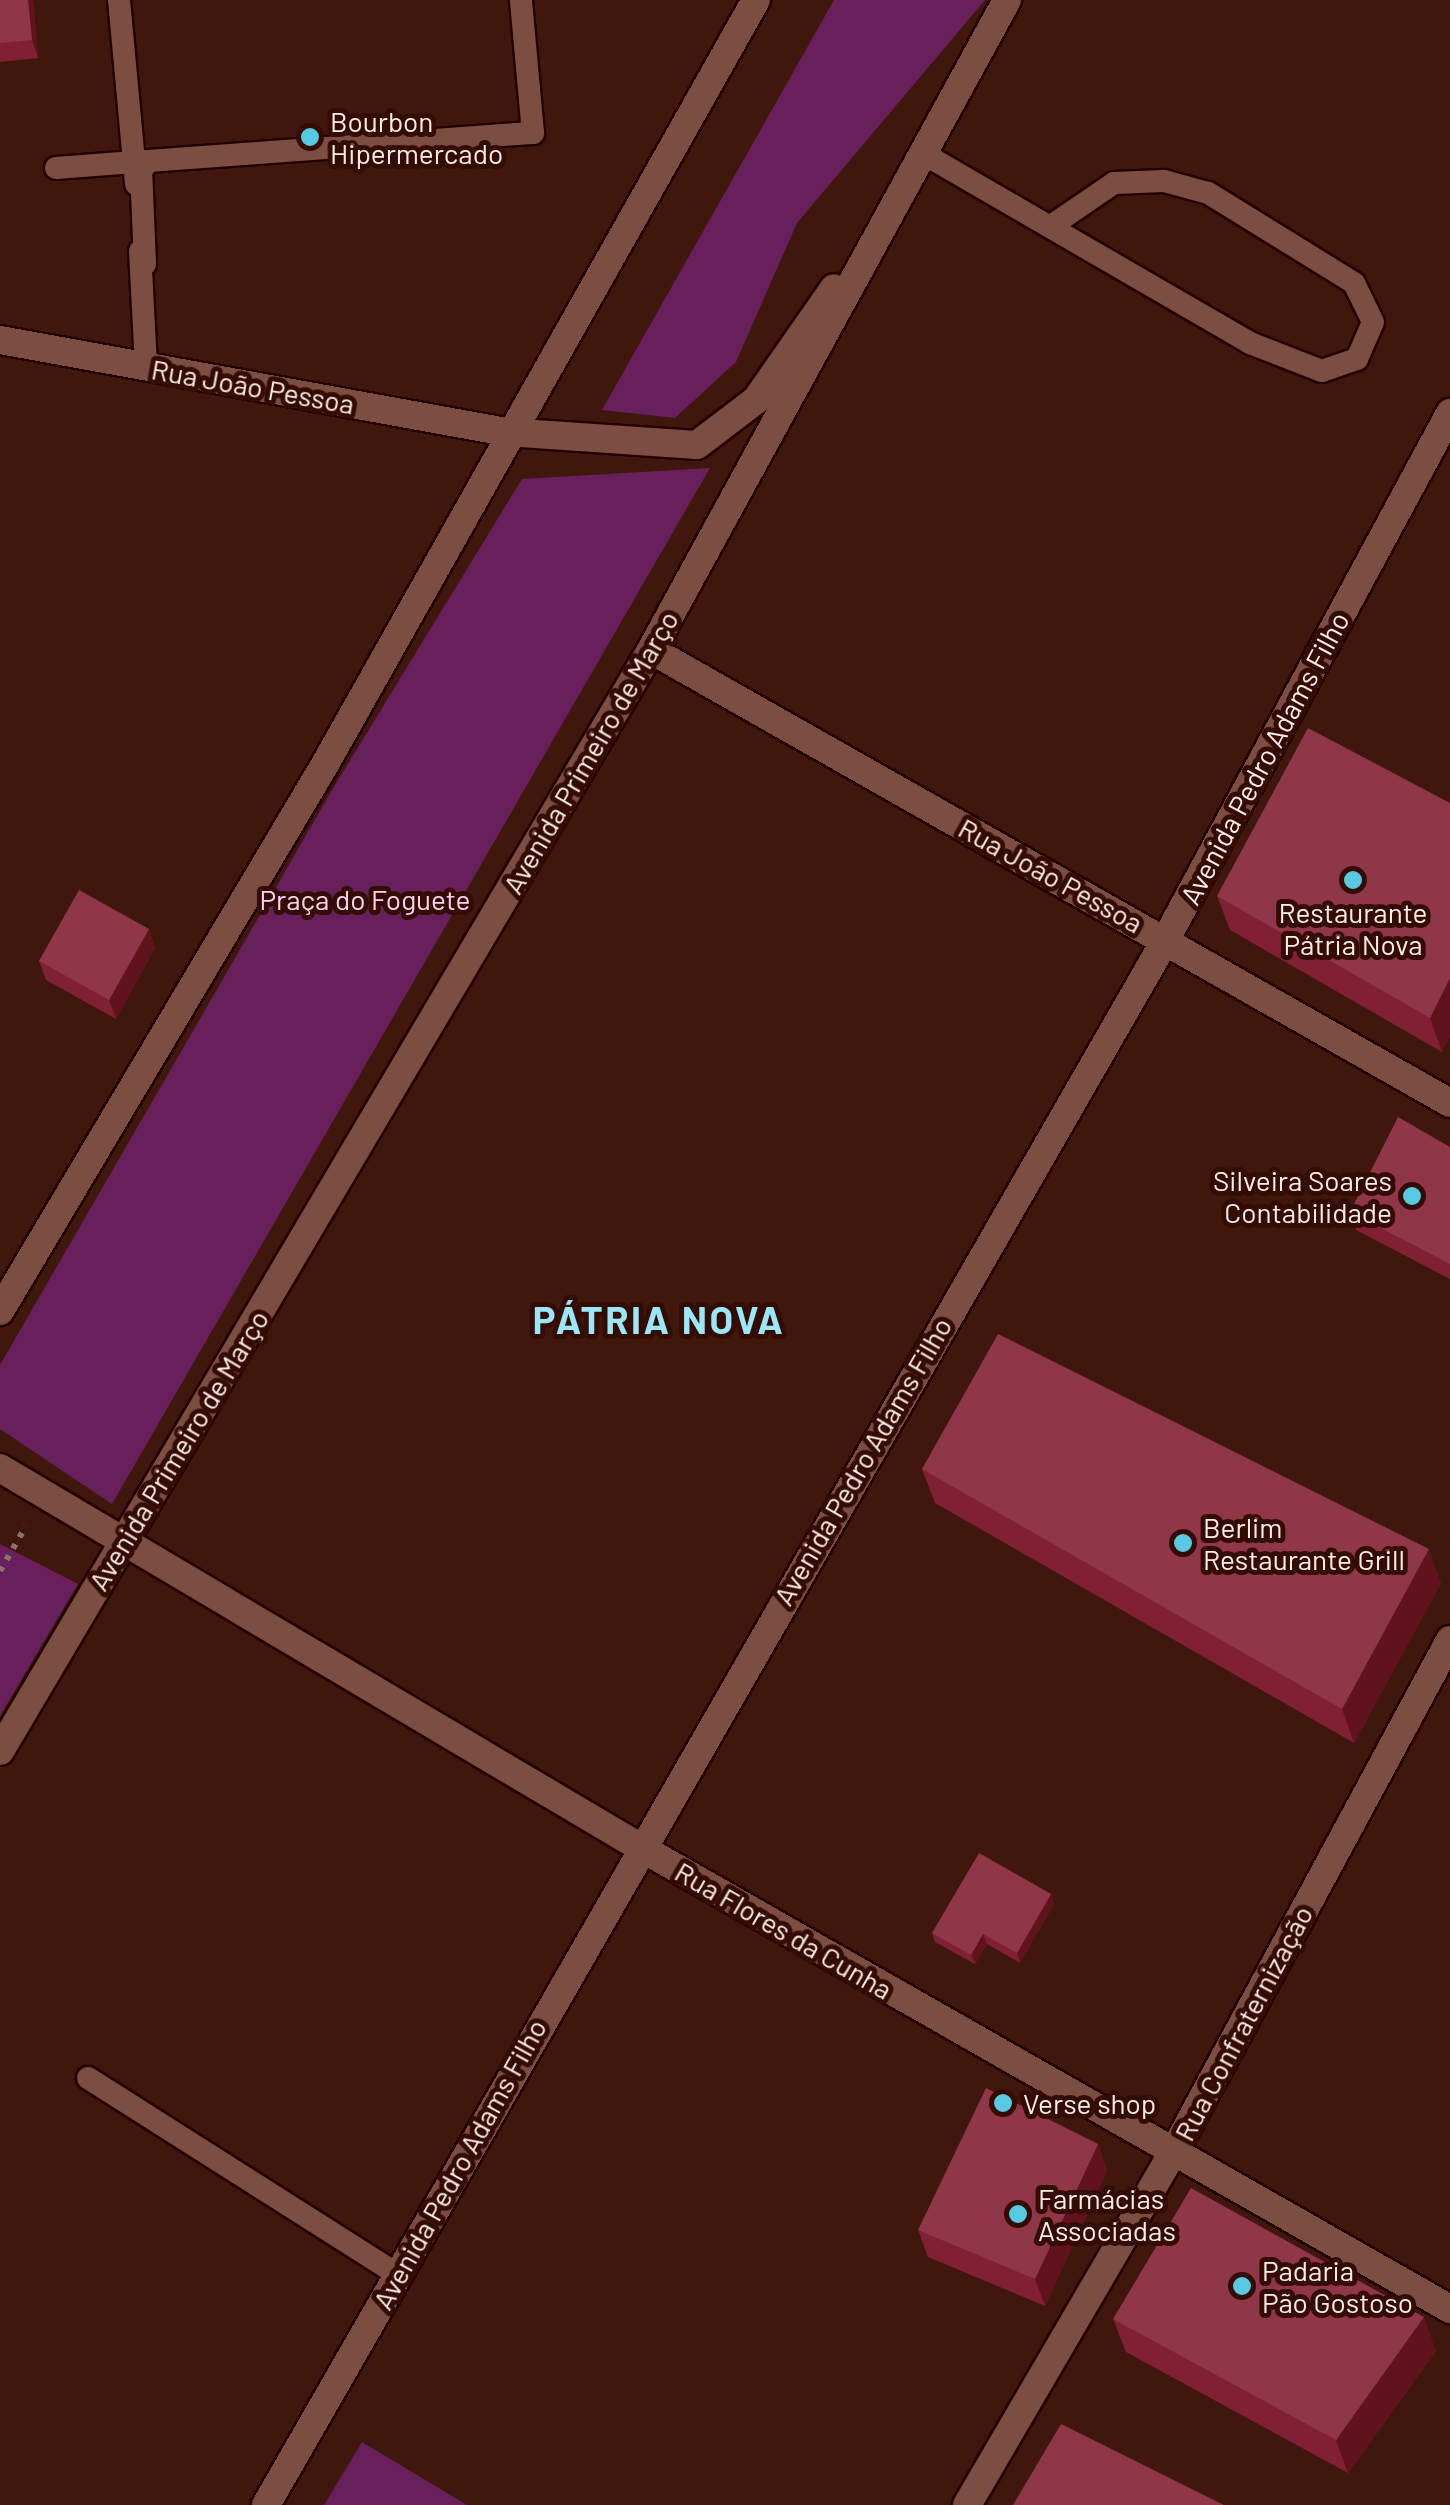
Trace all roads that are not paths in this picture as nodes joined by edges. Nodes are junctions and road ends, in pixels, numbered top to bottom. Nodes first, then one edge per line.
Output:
1 (118, 0) edge
2 (521, 0) edge
3 (756, 0) edge
4 (1006, 0) edge
5 (920, 161) junction
6 (142, 162) junction
7 (56, 168) dead end
8 (1051, 226) junction
9 (0, 340) edge
10 (146, 367) junction
11 (1450, 413) edge
12 (506, 432) junction
13 (651, 650) junction
14 (1166, 939) junction
15 (1450, 1103) edge
16 (0, 1311) edge
17 (0, 1468) edge
18 (124, 1542) junction
19 (1450, 1640) edge
20 (0, 1751) edge
21 (638, 1846) junction
22 (88, 2078) dead end
23 (1173, 2153) junction
24 (397, 2274) junction
25 (1450, 2309) edge
26 (266, 2505) edge
27 (967, 2505) edge

1 - 6 lane
2 - 6 lane
3 - 12 main road
4 - 5 main road, Avenida Primeiro de Março
5 - 8 lane
5 - 12 main road, Rua João Pessoa
5 - 13 main road, Avenida Primeiro de Março
6 - 7 lane
6 - 10 lane
8 - 8 lane
9 - 10 main road, Rua João Pessoa
10 - 12 main road, Rua João Pessoa
11 - 14 main road, Avenida Pedro Adams Filho
12 - 16 main road
13 - 14 main road, Rua João Pessoa
13 - 18 main road, Avenida Primeiro de Março
14 - 15 main road, Rua João Pessoa
14 - 21 main road, Avenida Pedro Adams Filho
17 - 18 main road, Rua Flores da Cunha
18 - 20 main road, Avenida Primeiro de Março
18 - 21 main road, Rua Flores da Cunha
19 - 23 main road, Rua Confraternização
21 - 23 main road, Rua Flores da Cunha
21 - 24 main road, Avenida Pedro Adams Filho
22 - 24 lane
23 - 25 main road, Rua Flores da Cunha
23 - 27 main road, Rua Confraternização
24 - 26 main road, Avenida Pedro Adams Filho

